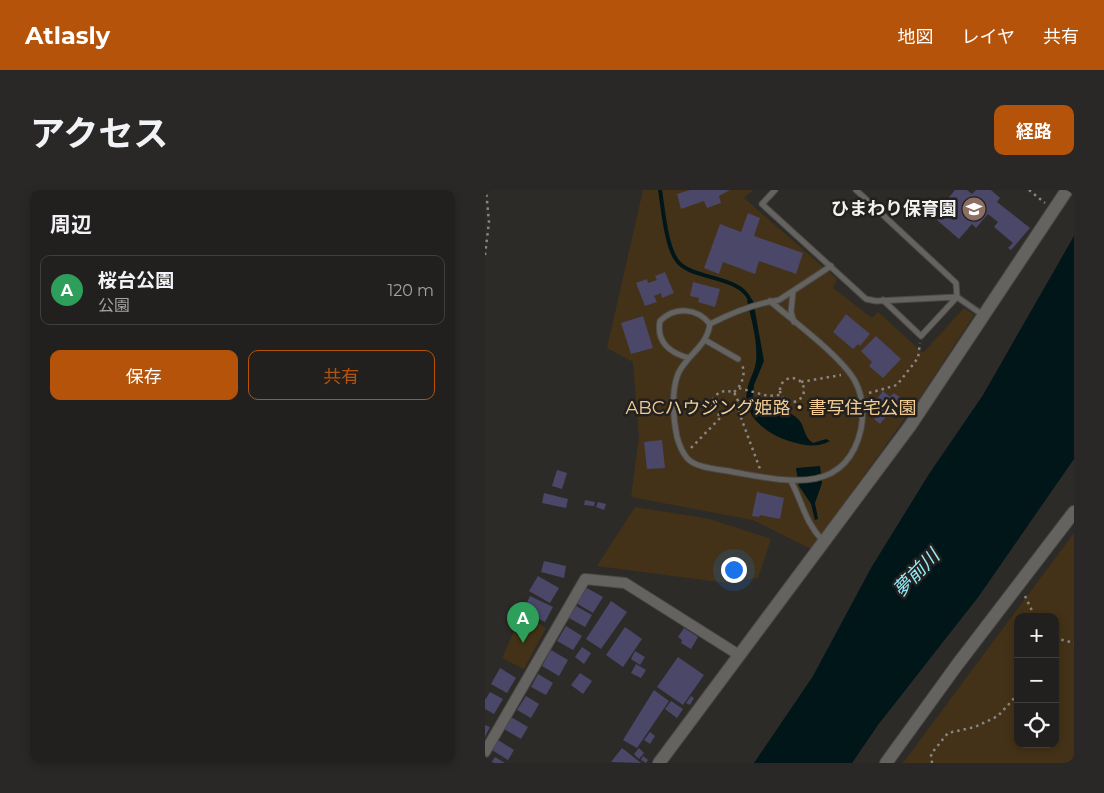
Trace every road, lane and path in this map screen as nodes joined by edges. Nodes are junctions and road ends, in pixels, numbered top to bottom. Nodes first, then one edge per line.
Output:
1 (486, 190) edge
2 (775, 190) edge
3 (856, 190) edge
4 (1029, 190) edge
5 (1067, 190) edge
6 (1054, 210) junction
7 (485, 255) edge
8 (831, 266) junction
9 (793, 291) junction
10 (957, 297) junction
11 (883, 300) junction
12 (770, 302) junction
13 (984, 316) junction
14 (794, 322) junction
15 (710, 324) junction
16 (921, 336) junction
17 (705, 340) junction
18 (689, 358) junction
19 (738, 359) joint
20 (849, 373) junction
21 (801, 382) junction
22 (739, 388) junction
23 (734, 392) junction
24 (780, 395) junction
25 (862, 396) junction
26 (737, 407) junction
27 (722, 415) junction
28 (685, 455) junction
29 (763, 477) junction
30 (795, 481) junction
31 (1074, 512) edge
32 (824, 542) junction
33 (1019, 584) junction
34 (1033, 613) edge
35 (1059, 639) edge
36 (1074, 643) edge
37 (739, 655) junction
38 (1014, 698) edge
39 (485, 752) edge
40 (659, 763) edge
41 (886, 763) edge
42 (932, 763) edge

1 - 7 path
2 - 8 lane
3 - 10 lane
4 - 6 path
5 - 6 street
6 - 13 street
8 - 9 lane
8 - 11 lane
9 - 12 lane
9 - 14 lane
10 - 11 lane
10 - 13 lane
10 - 16 lane
11 - 16 lane
12 - 14 lane
12 - 15 lane
13 - 32 street
14 - 20 lane
15 - 17 lane
15 - 18 lane
16 - 25 path
17 - 18 lane
17 - 19 lane
18 - 28 lane
19 - 22 path
20 - 21 path
20 - 25 lane
21 - 24 path
21 - 24 path
22 - 23 path
22 - 24 path
23 - 26 path
23 - 27 path
25 - 30 lane
26 - 27 path
26 - 29 path
27 - 28 path
28 - 29 lane
29 - 30 lane
30 - 32 lane
31 - 33 street
32 - 37 street
33 - 34 path
33 - 41 street
35 - 36 path
37 - 39 street
37 - 40 street
38 - 42 path

